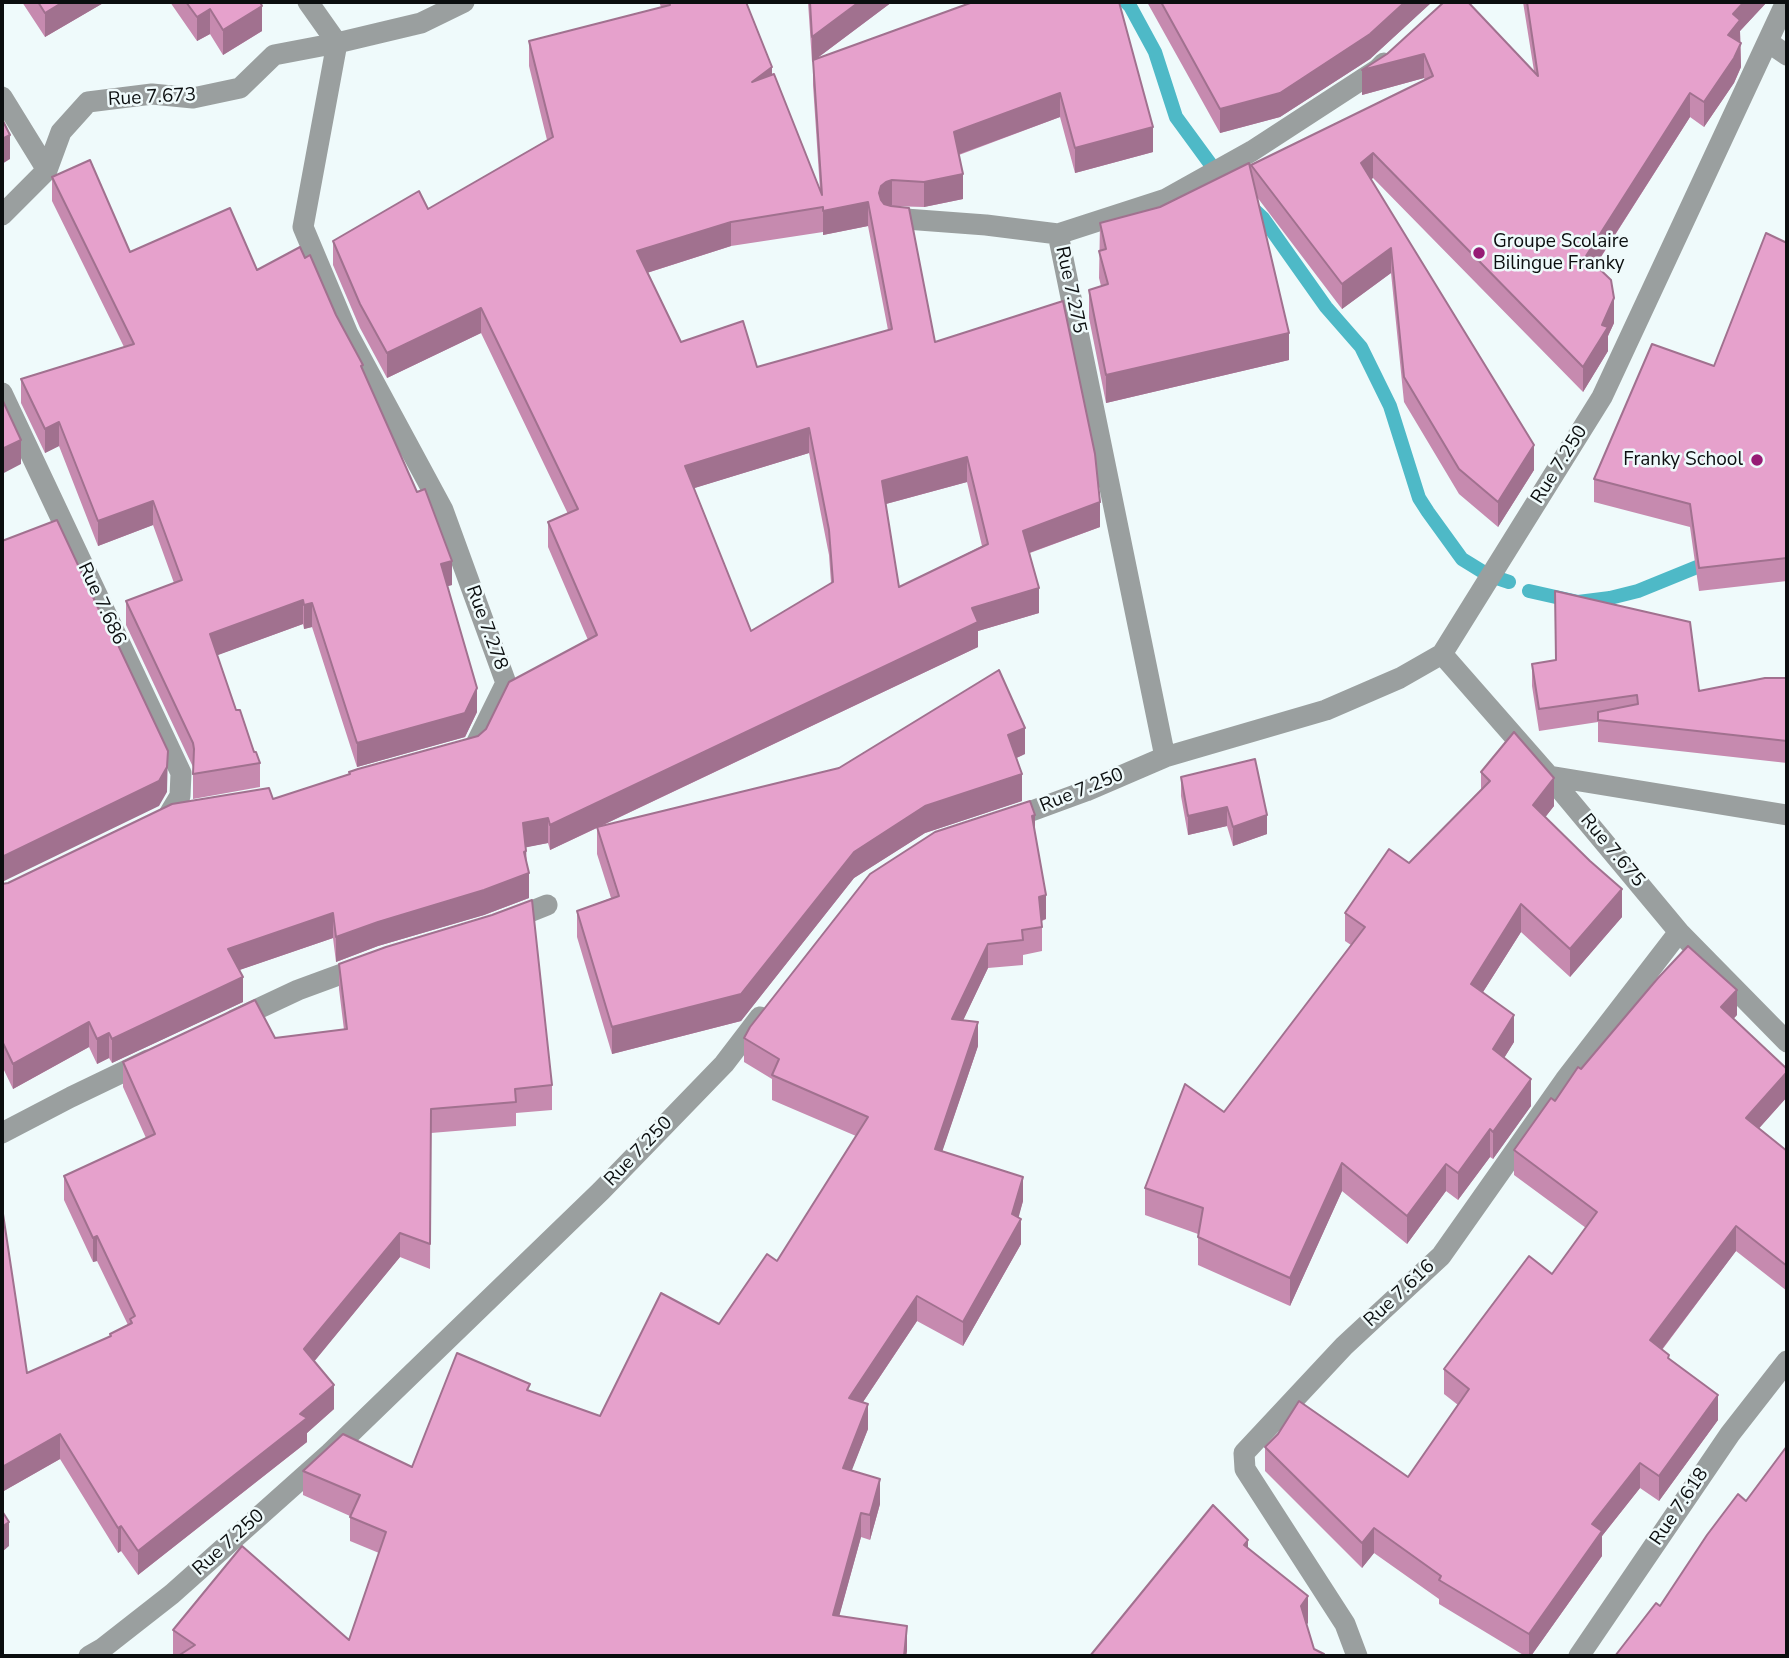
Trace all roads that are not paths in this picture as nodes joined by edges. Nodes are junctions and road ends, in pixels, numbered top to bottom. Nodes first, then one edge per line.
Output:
1 (308, 2) edge
2 (464, 2) edge
3 (1786, 2) edge
4 (1768, 42) junction
5 (337, 43) junction
6 (1397, 51) edge
7 (1787, 55) edge
8 (2, 97) edge
9 (47, 170) junction
10 (2, 215) edge
11 (892, 218) edge
12 (1058, 234) junction
13 (2, 393) edge
14 (1442, 654) junction
15 (1165, 757) junction
16 (438, 758) edge
17 (1549, 776) junction
18 (193, 812) edge
19 (1787, 815) edge
20 (168, 816) junction
21 (988, 826) edge
22 (145, 827) edge
23 (547, 905) dead end
24 (488, 928) edge
25 (1679, 932) junction
26 (383, 959) edge
27 (775, 998) edge
28 (214, 1029) edge
29 (1787, 1042) edge
30 (167, 1052) edge
31 (2, 1133) edge
32 (1787, 1361) edge
33 (89, 1656) edge
34 (1357, 1656) edge
35 (1579, 1656) edge

1 - 5 street
2 - 5 street, Rue 7.673
3 - 4 street, Rue 7.250
4 - 7 street
4 - 14 street, Rue 7.250
5 - 9 street, Rue 7.673
5 - 16 street, Rue 7.278
6 - 12 street, Rue 7.275
8 - 9 street
9 - 10 street, Rue 7.673
11 - 12 street
12 - 15 street, Rue 7.275
13 - 20 street, Rue 7.686
14 - 15 street, Rue 7.250
14 - 17 street, Rue 7.675
15 - 21 street, Rue 7.250
17 - 19 street
17 - 25 street, Rue 7.675
18 - 20 street
20 - 22 street
23 - 24 street
25 - 29 street, Rue 7.675
25 - 34 street, Rue 7.616
26 - 28 street
27 - 33 street, Rue 7.250
30 - 31 street
32 - 35 street, Rue 7.618

